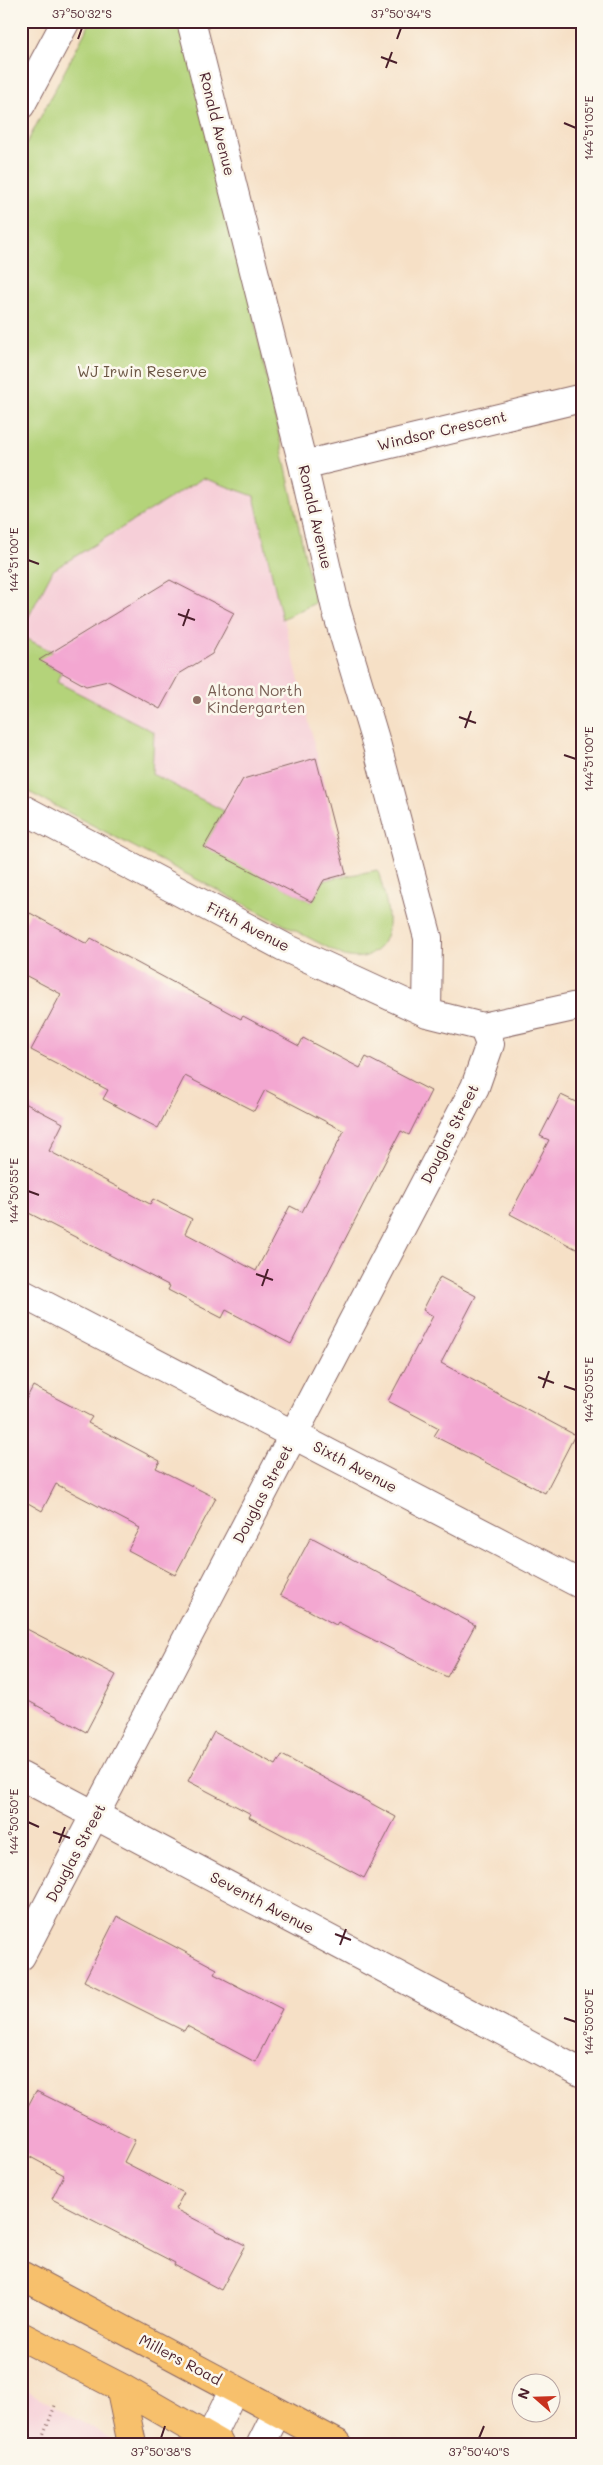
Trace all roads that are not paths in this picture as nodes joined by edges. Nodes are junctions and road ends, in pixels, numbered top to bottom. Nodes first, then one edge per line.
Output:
1 (66, 21) edge
2 (191, 21) edge
3 (21, 105) edge
4 (582, 398) edge
5 (303, 465) junction
6 (21, 808) edge
7 (582, 1004) edge
8 (427, 1013) junction
9 (483, 1027) junction
10 (21, 1292) edge
11 (294, 1435) junction
12 (582, 1585) edge
13 (21, 1776) edge
14 (95, 1815) junction
15 (21, 1956) edge
16 (582, 2073) edge
17 (21, 2275) edge
18 (21, 2336) edge
19 (120, 2387) junction
20 (234, 2389) junction
21 (277, 2412) junction
22 (212, 2442) edge
23 (132, 2444) edge
24 (261, 2444) edge
25 (338, 2444) edge

1 - 3 street
2 - 5 street, Ronald Avenue
4 - 5 street, Windsor Crescent
5 - 8 street, Ronald Avenue
6 - 8 street, Fifth Avenue
7 - 9 street
8 - 9 street, Fifth Avenue
9 - 11 street, Douglas Street
10 - 11 street, Sixth Avenue
11 - 12 street, Sixth Avenue
11 - 14 street, Douglas Street
13 - 14 street, Seventh Avenue
14 - 15 street, Douglas Street
14 - 16 street, Seventh Avenue
17 - 20 main road, Millers Road
18 - 19 main road
19 - 22 main road
19 - 23 main road
20 - 21 main road, Millers Road
20 - 22 street
21 - 24 street
21 - 25 main road, Millers Road

